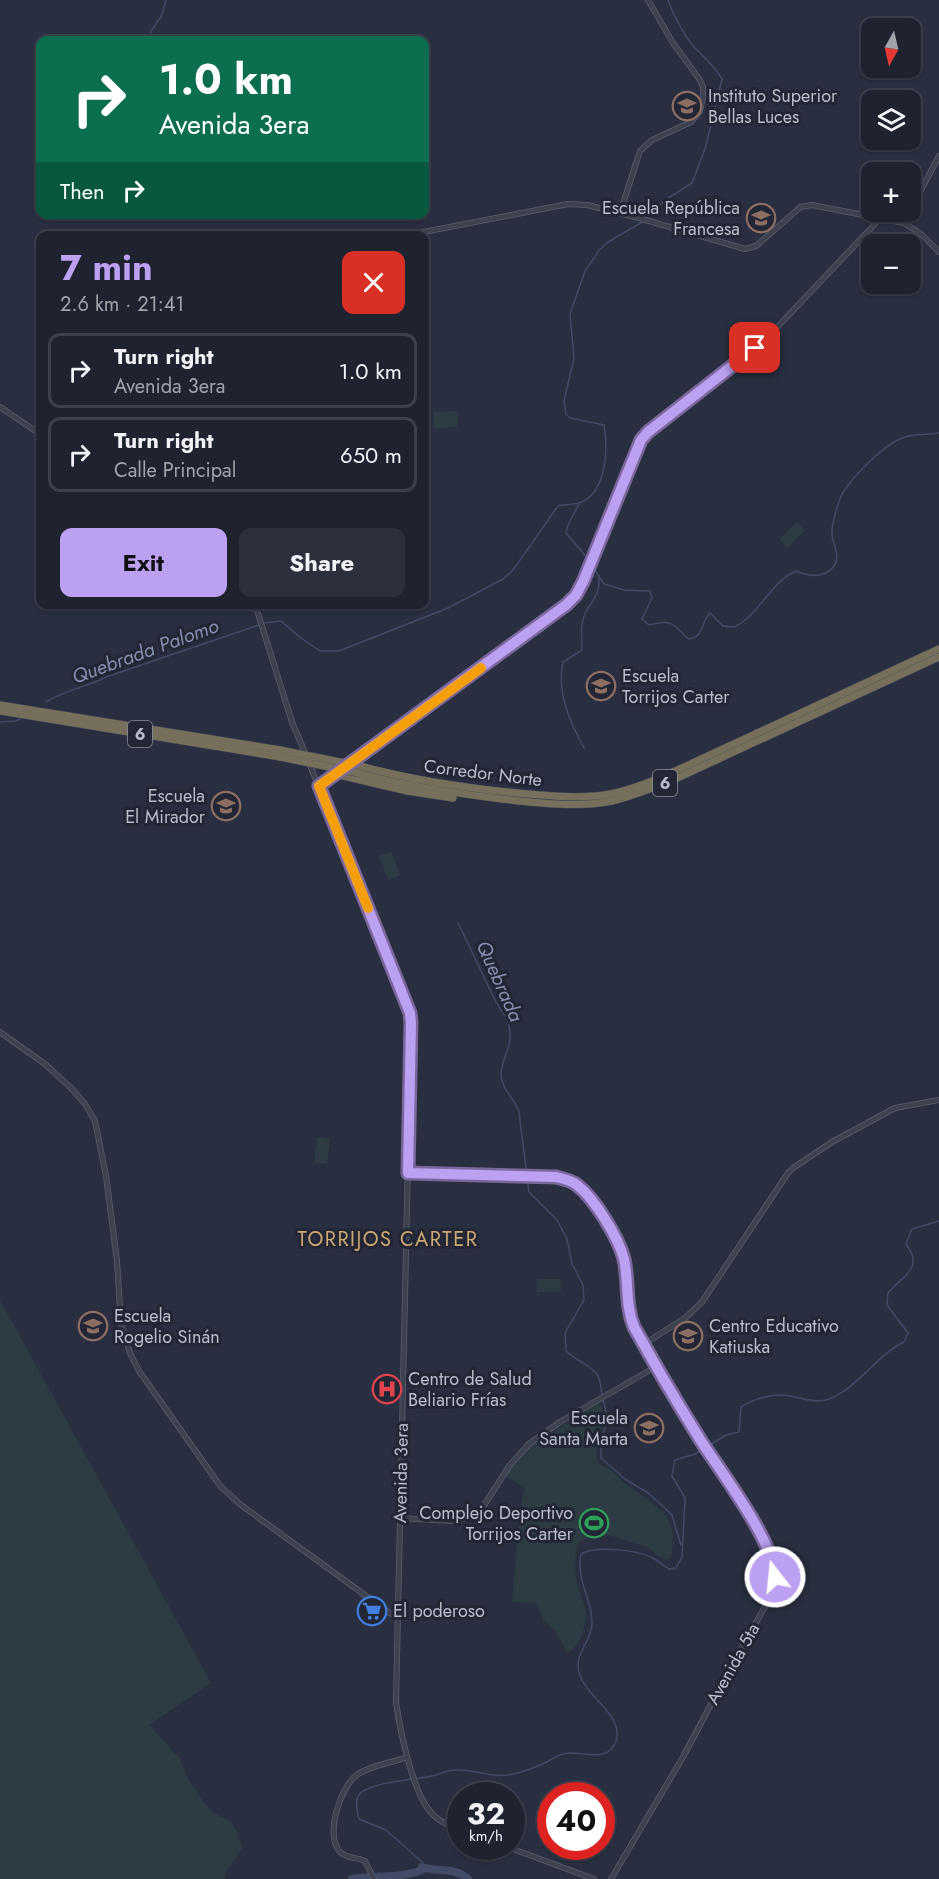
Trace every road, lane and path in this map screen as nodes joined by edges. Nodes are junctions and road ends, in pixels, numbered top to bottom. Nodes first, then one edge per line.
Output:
1 (648, 0) edge
2 (939, 156) edge
3 (921, 190) edge
4 (620, 213) junction
5 (861, 214) edge
6 (875, 222) edge
7 (899, 222) edge
8 (904, 223) joint
9 (429, 231) edge
10 (939, 252) edge
11 (0, 406) edge
12 (36, 431) edge
13 (256, 609) edge
14 (939, 649) edge
15 (939, 657) edge
16 (0, 705) edge
17 (0, 711) edge
18 (813, 712) junction
19 (797, 719) junction
20 (280, 753) junction
21 (335, 774) junction
22 (319, 786) junction
23 (455, 793) junction
24 (521, 800) junction
25 (0, 1032) edge
26 (939, 1100) edge
27 (408, 1173) junction
28 (644, 1344) junction
29 (657, 1366) junction
30 (400, 1518) junction
31 (397, 1616) junction
32 (407, 1757) junction
33 (447, 1824) edge
34 (525, 1853) edge
35 (374, 1879) edge
36 (594, 1879) edge
37 (610, 1879) edge

1 - 4 street
2 - 3 street
4 - 5 street
4 - 9 street
6 - 21 street
7 - 8 street
8 - 10 street
11 - 12 street
13 - 22 street, Avenida 3era
14 - 18 highway, Corredor Norte / 6
15 - 18 highway, Corredor Norte / 6
16 - 20 highway, Corredor Norte / 6
17 - 20 highway, Corredor Norte / 6
18 - 19 highway, Corredor Norte / 6
19 - 24 highway, Corredor Norte / 6
19 - 24 highway, Corredor Norte / 6
20 - 23 highway, Corredor Norte / 6, bridge
21 - 22 street
21 - 23 highway
22 - 27 street, Avenida 3era
23 - 24 highway, Corredor Norte / 6
23 - 24 highway
25 - 31 street
26 - 28 street
27 - 28 street, Avenida 5ta
27 - 30 street, Avenida 3era
28 - 29 street, Avenida 5ta
29 - 30 street
29 - 37 street, Avenida 5ta
30 - 31 street, Avenida 3era
31 - 32 street, Avenida 3era
32 - 33 street, Avenida 3era
32 - 35 street
34 - 36 street

